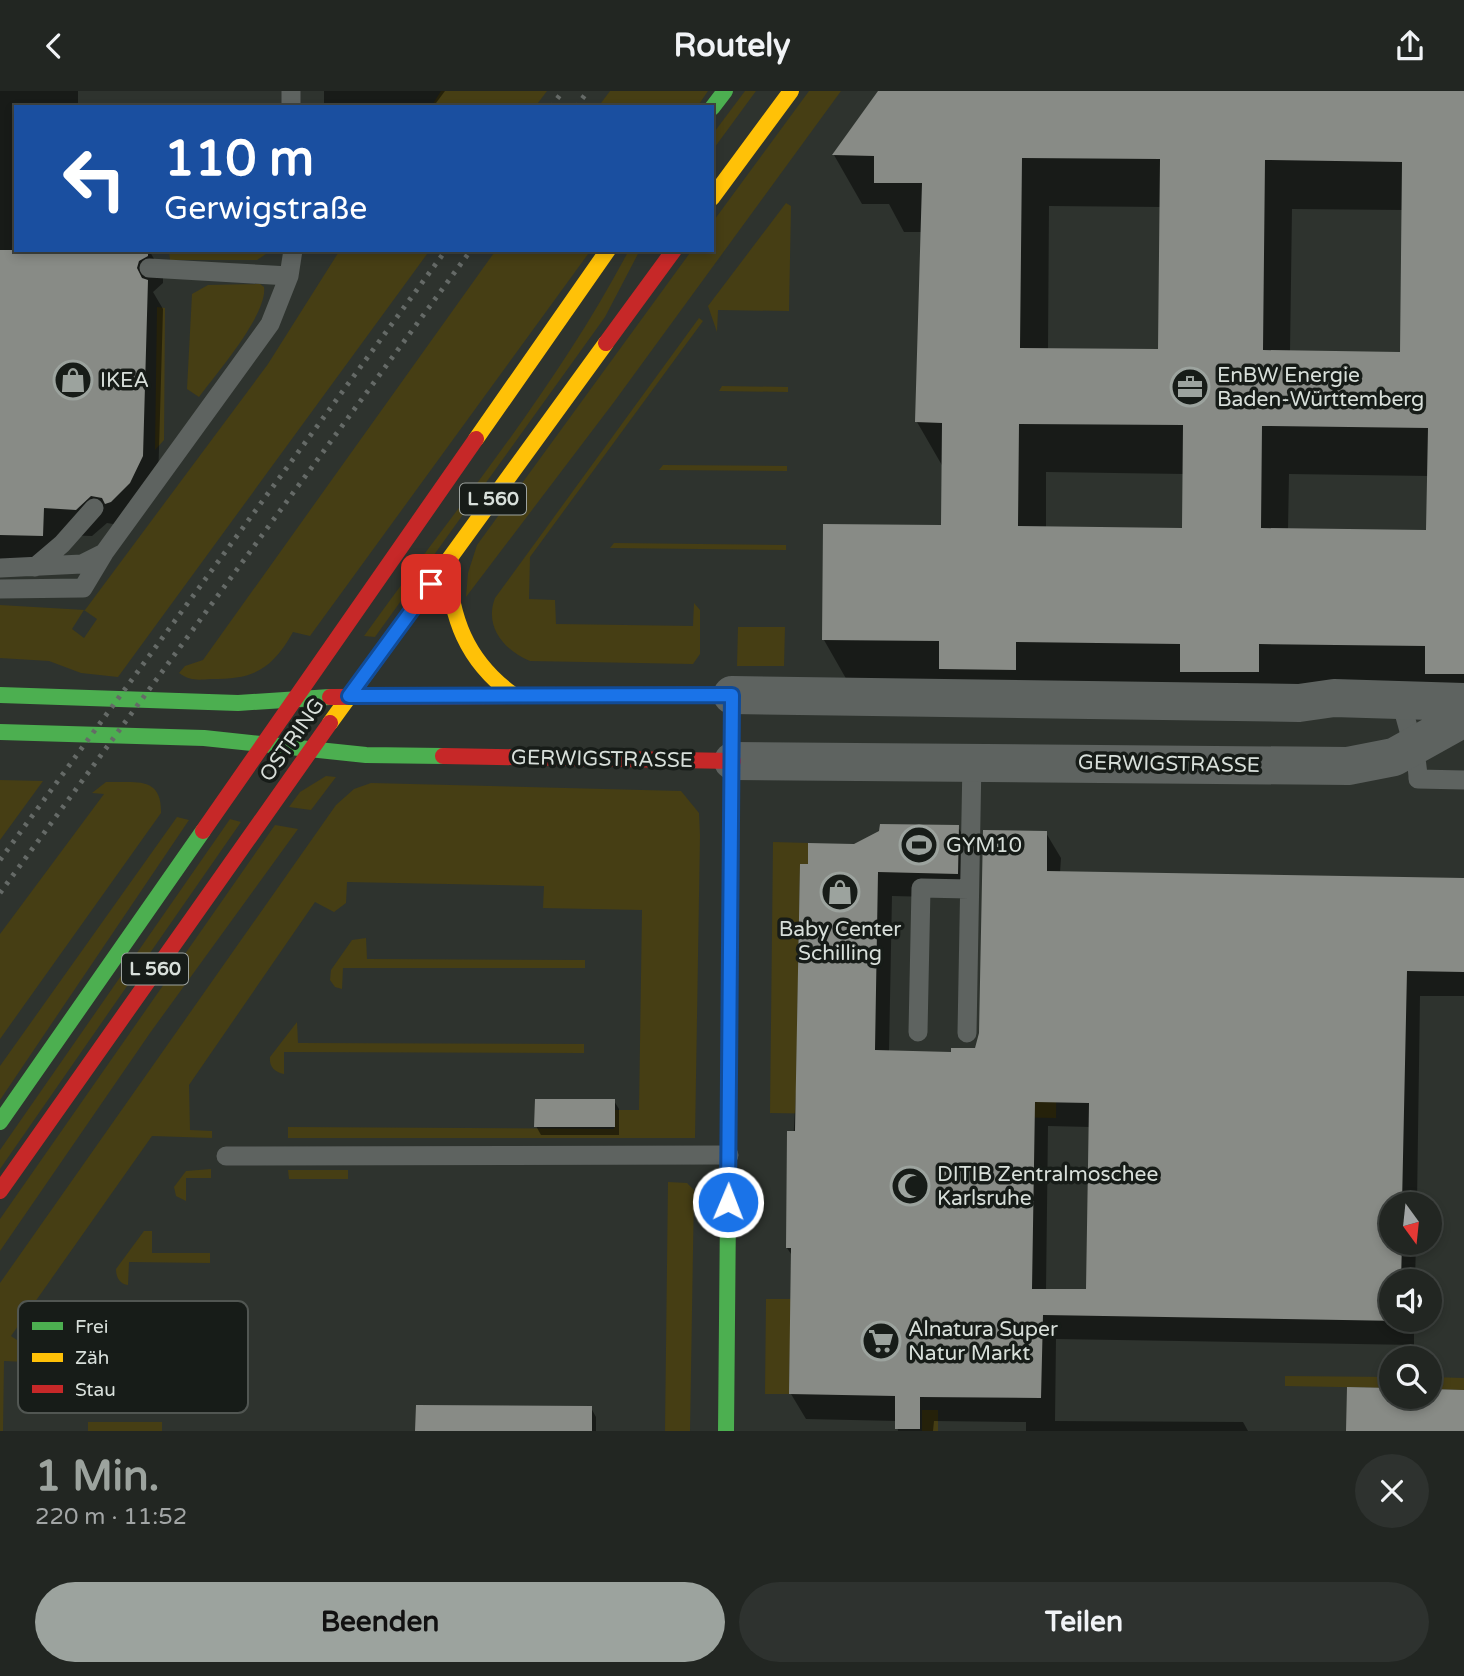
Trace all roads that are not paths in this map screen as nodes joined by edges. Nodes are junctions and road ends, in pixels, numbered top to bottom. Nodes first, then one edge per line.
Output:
1 (725, 91) edge
2 (791, 91) edge
3 (714, 106) edge
4 (714, 195) edge
5 (293, 252) edge
6 (607, 252) edge
7 (673, 252) edge
8 (149, 268) dead end
9 (289, 276) junction
10 (94, 508) dead end
11 (104, 554) junction
12 (447, 562) junction
13 (35, 567) junction
14 (0, 568) edge
15 (0, 589) edge
16 (512, 694) junction
17 (0, 695) edge
18 (732, 695) junction
19 (349, 696) junction
20 (293, 699) junction
21 (1401, 699) junction
22 (1464, 702) edge
23 (1464, 718) edge
24 (0, 732) edge
25 (265, 742) junction
26 (312, 748) junction
27 (1411, 749) junction
28 (733, 761) junction
29 (972, 761) junction
30 (1464, 780) edge
31 (969, 889) junction
32 (918, 1032) dead end
33 (967, 1033) dead end
34 (0, 1122) edge
35 (729, 1155) junction
36 (226, 1156) dead end
37 (0, 1191) edge
38 (726, 1431) edge

1 - 3 main road
2 - 4 main road
5 - 9 lane
6 - 20 main road, OSTRING / L 560
7 - 12 main road, OSTRING / L 560
8 - 9 lane
9 - 11 lane
10 - 13 lane
11 - 13 lane
11 - 15 lane
12 - 16 main road
12 - 19 main road, OSTRING / L 560
13 - 14 lane
16 - 18 main road
16 - 19 main road
17 - 20 main road
18 - 21 street
18 - 28 main road
19 - 20 main road
19 - 26 main road, OSTRING / L 560
20 - 25 main road, OSTRING / L 560
21 - 22 street
21 - 27 lane
23 - 27 street, GERWIGSTRASSE
24 - 25 main road, GERWIGSTRASSE
25 - 26 main road, GERWIGSTRASSE
25 - 34 main road, OSTRING / L 560
26 - 28 main road, GERWIGSTRASSE
26 - 37 main road, OSTRING / L 560
27 - 29 street, GERWIGSTRASSE
27 - 30 lane
28 - 29 street, GERWIGSTRASSE
28 - 35 main road
29 - 31 lane
31 - 32 lane
31 - 33 lane
35 - 36 lane
35 - 38 main road

